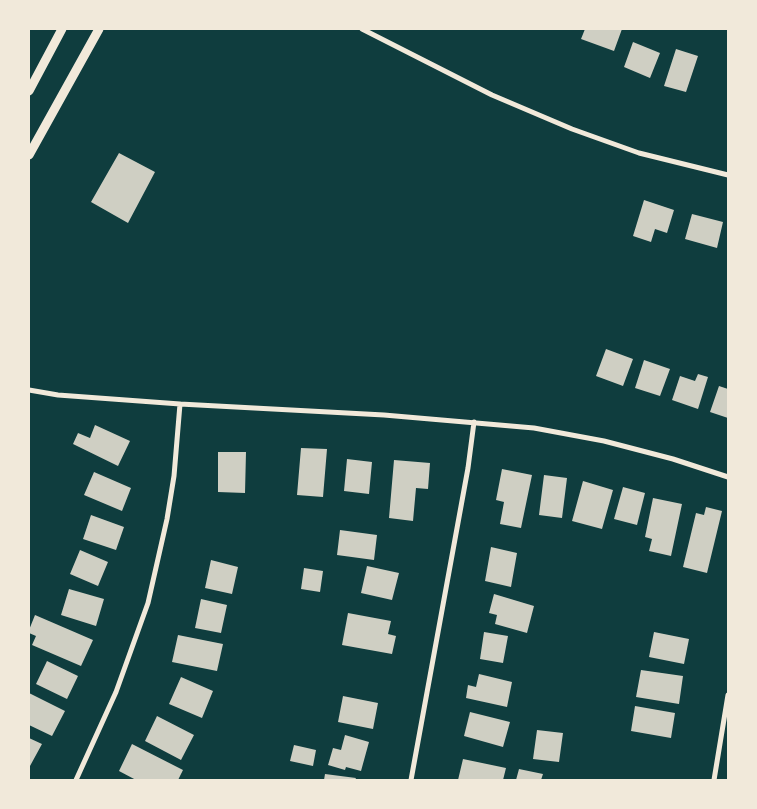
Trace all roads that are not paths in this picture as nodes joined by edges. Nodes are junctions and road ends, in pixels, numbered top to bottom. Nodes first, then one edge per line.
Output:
1 (62, 29) edge
2 (99, 29) edge
3 (362, 29) edge
4 (29, 91) edge
5 (29, 155) edge
6 (728, 175) edge
7 (29, 390) edge
8 (180, 404) junction
9 (474, 422) junction
10 (728, 477) edge
11 (728, 695) edge
12 (76, 780) edge
13 (411, 780) edge
14 (714, 780) edge

1 - 4 street
2 - 5 street
3 - 6 street
7 - 8 street
8 - 9 street
8 - 12 street
9 - 10 street
9 - 13 street
11 - 14 street

